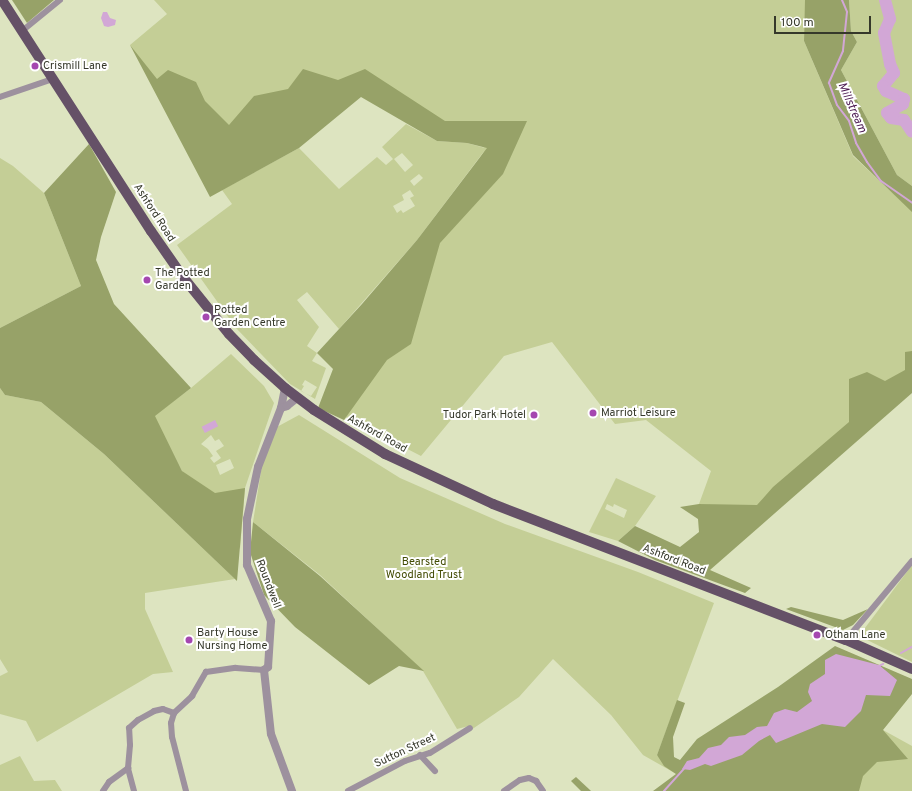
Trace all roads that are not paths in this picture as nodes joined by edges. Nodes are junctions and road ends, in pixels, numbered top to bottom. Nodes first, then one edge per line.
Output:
1 (2, 0) edge
2 (60, 0) edge
3 (22, 31) junction
4 (53, 78) junction
5 (0, 97) edge
6 (285, 388) junction
7 (297, 398) junction
8 (280, 408) junction
9 (912, 561) edge
10 (846, 640) junction
11 (912, 669) edge
12 (264, 670) junction
13 (174, 713) junction
14 (470, 728) dead end
15 (420, 756) junction
16 (128, 768) junction
17 (435, 771) dead end
18 (103, 791) edge
19 (134, 791) edge
20 (186, 791) edge
21 (292, 791) edge
22 (348, 791) edge
23 (504, 791) edge
24 (542, 791) edge

1 - 3 main road, Ashford Road
2 - 3 street
3 - 4 main road, Ashford Road
4 - 5 street
4 - 6 main road, Ashford Road
6 - 7 main road, Ashford Road
6 - 8 street, Roundwell
7 - 8 street
7 - 10 main road, Ashford Road
8 - 12 street, Roundwell
9 - 10 street
10 - 11 main road, Ashford Road
12 - 13 street
12 - 21 street, Roundwell
13 - 16 street
13 - 20 street
14 - 15 street, Sutton Street
15 - 17 street
15 - 22 street, Sutton Street
16 - 18 street
16 - 19 street
23 - 24 street

